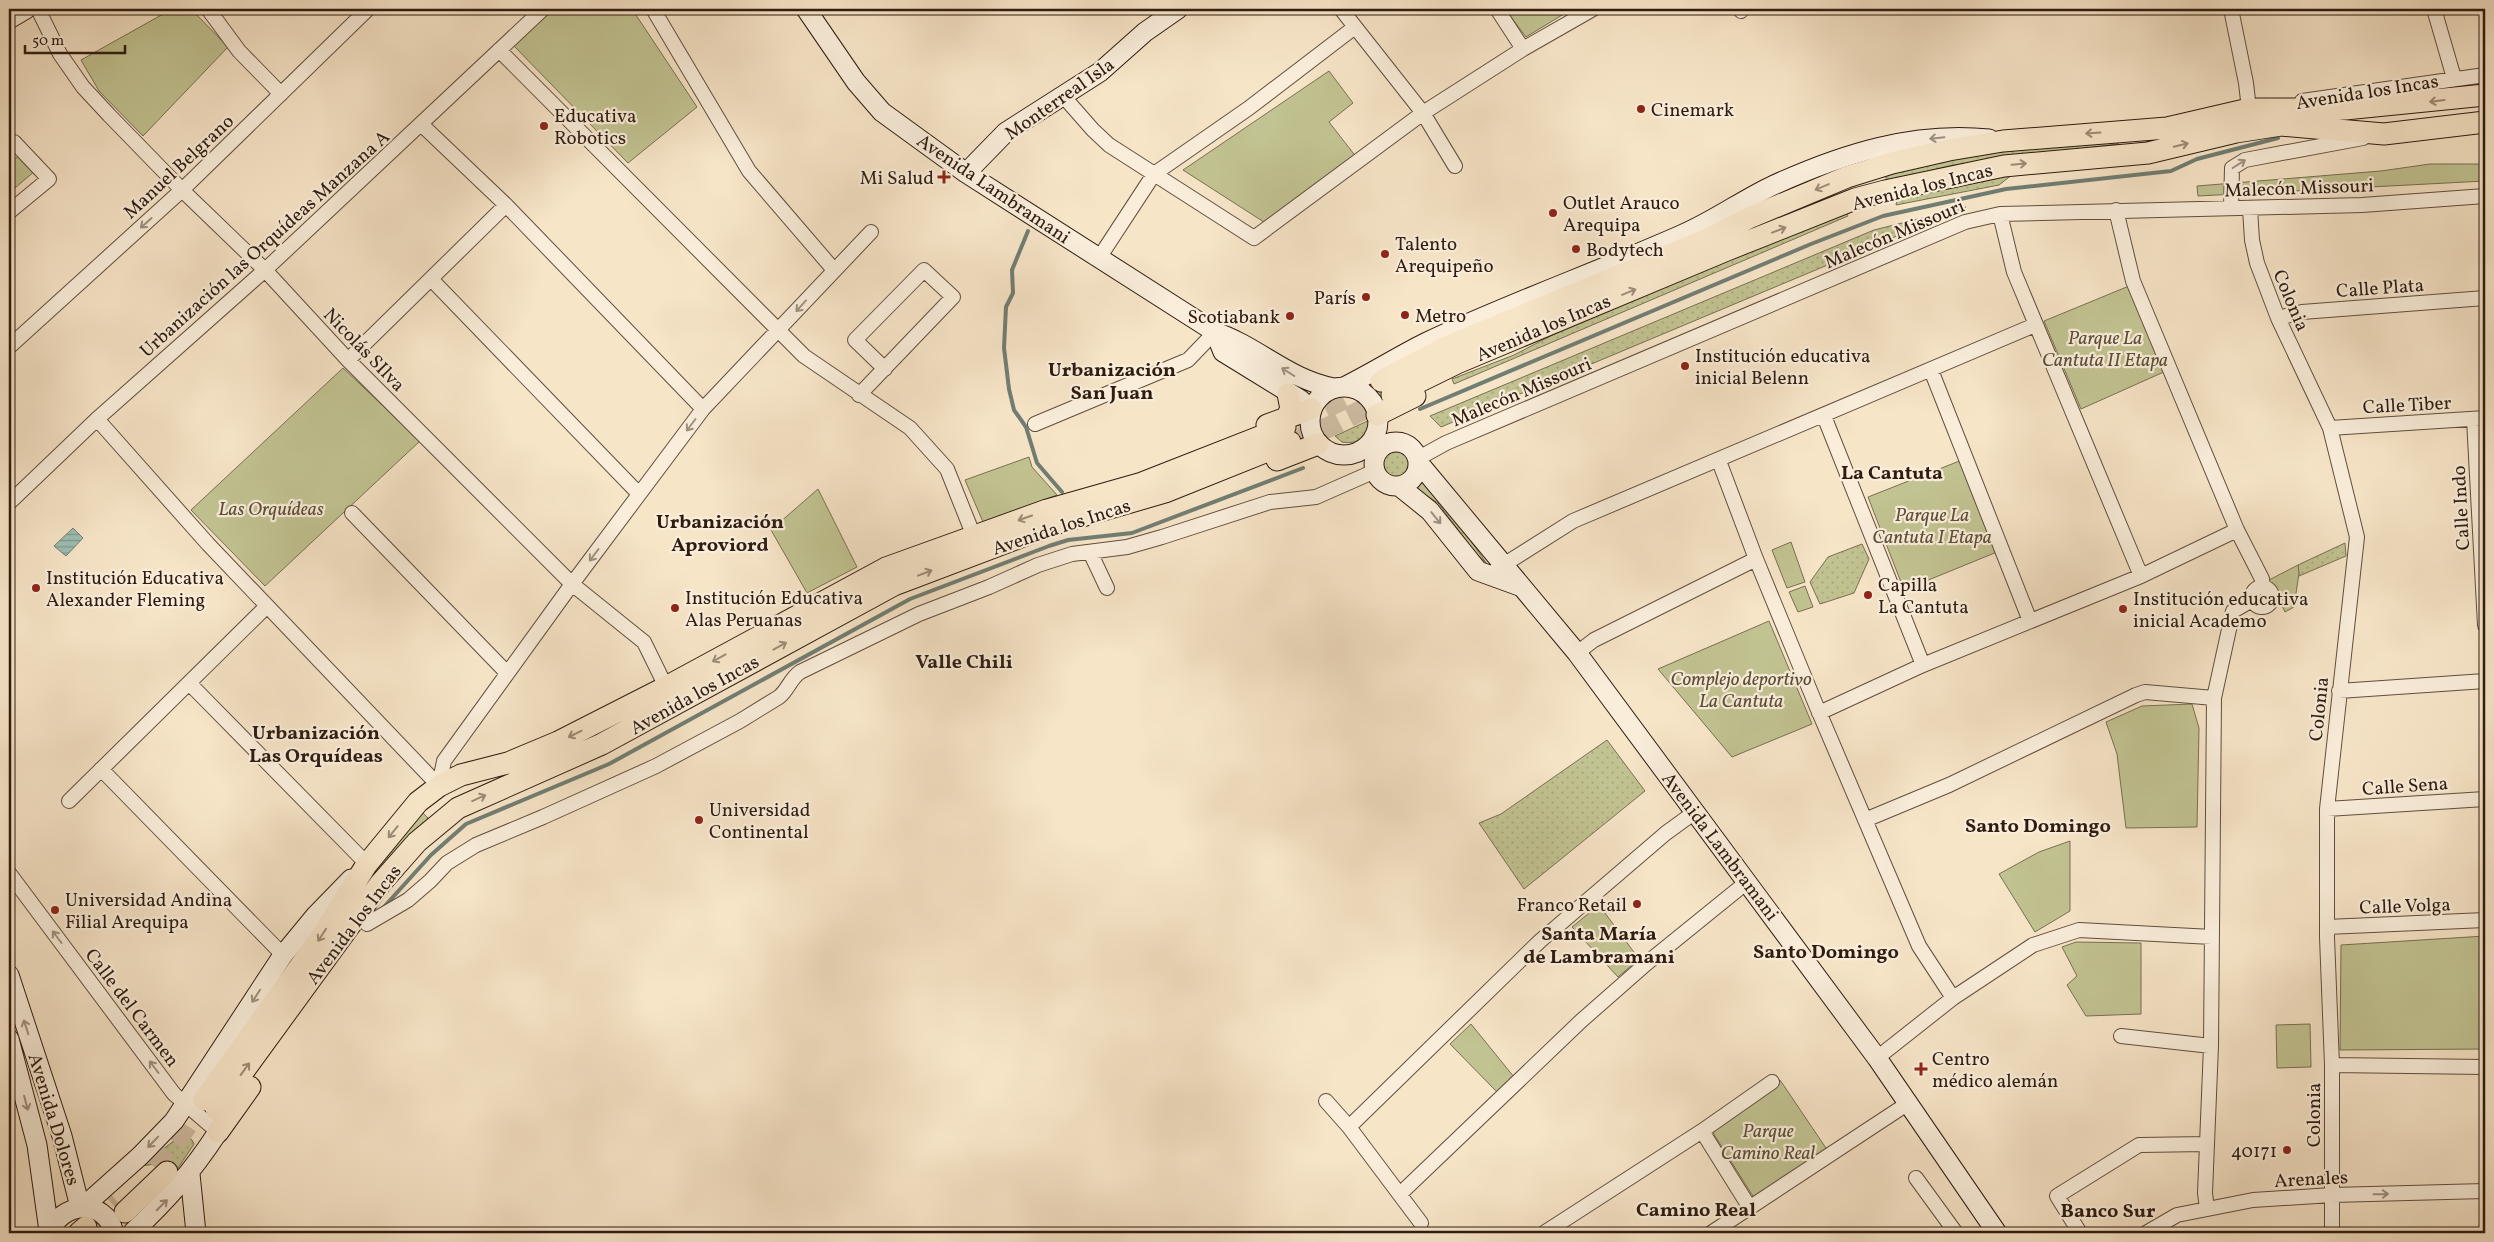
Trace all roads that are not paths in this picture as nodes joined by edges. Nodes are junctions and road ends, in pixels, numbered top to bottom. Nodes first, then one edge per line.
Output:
1 (26, 9) edge
2 (38, 9) edge
3 (208, 9) edge
4 (368, 9) edge
5 (543, 9) edge
6 (653, 9) edge
7 (806, 9) edge
8 (1178, 9) edge
9 (1341, 9) edge
10 (1497, 9) edge
11 (1593, 9) edge
12 (2231, 9) edge
13 (2434, 9) edge
14 (9, 18) edge
15 (1355, 27) junction
16 (1523, 49) junction
17 (499, 50) junction
18 (2485, 75) edge
19 (2454, 78) junction
20 (281, 94) junction
21 (2485, 95) edge
22 (1064, 97) junction
23 (2249, 109) junction
24 (1423, 113) junction
25 (2485, 122) edge
26 (422, 124) junction
27 (2485, 132) edge
28 (2384, 134) junction
29 (2003, 140) junction
30 (9, 144) edge
31 (1455, 166) dead end
32 (966, 173) junction
33 (1154, 174) junction
34 (182, 190) junction
35 (2485, 196) edge
36 (506, 206) junction
37 (2231, 208) junction
38 (2250, 209) junction
39 (2116, 210) junction
40 (9, 212) edge
41 (2000, 214) junction
42 (1751, 217) junction
43 (1708, 223) junction
44 (870, 232) dead end
45 (1099, 258) junction
46 (265, 270) junction
47 (834, 270) junction
48 (431, 279) junction
49 (2485, 298) edge
50 (1586, 309) junction
51 (2278, 318) junction
52 (2035, 325) junction
53 (780, 329) junction
54 (1215, 332) junction
55 (9, 347) edge
56 (348, 360) junction
57 (885, 369) junction
58 (1931, 370) junction
59 (1339, 388) junction
60 (1288, 394) junction
61 (859, 395) junction
62 (1312, 408) junction
63 (703, 410) junction
64 (1824, 416) junction
65 (1378, 417) junction
66 (2479, 419) edge
67 (97, 420) junction
68 (1035, 424) dead end
69 (2330, 428) junction
70 (1287, 429) junction
71 (1318, 444) junction
72 (1354, 454) junction
73 (1414, 454) junction
74 (1719, 461) junction
75 (1376, 472) junction
76 (1400, 486) junction
77 (639, 494) junction
78 (9, 503) edge
79 (352, 513) dead end
80 (1051, 517) junction
81 (2237, 530) junction
82 (977, 544) junction
83 (1090, 552) junction
84 (1756, 560) junction
85 (1504, 564) junction
86 (1488, 575) junction
87 (2140, 576) junction
88 (572, 584) junction
89 (1107, 588) dead end
90 (1523, 588) junction
91 (267, 606) junction
92 (2030, 621) junction
93 (2485, 625) edge
94 (1577, 653) junction
95 (1923, 665) junction
96 (507, 673) junction
97 (2485, 681) edge
98 (190, 684) junction
99 (2338, 691) junction
100 (670, 696) junction
101 (2214, 698) junction
102 (1819, 713) junction
103 (518, 760) junction
104 (101, 770) junction
105 (527, 779) junction
106 (439, 786) junction
107 (2485, 799) edge
108 (69, 800) dead end
109 (418, 802) junction
110 (2327, 810) junction
111 (1695, 812) junction
112 (1865, 820) junction
113 (438, 823) junction
114 (404, 857) junction
115 (367, 864) junction
116 (9, 873) edge
117 (1747, 882) junction
118 (2485, 920) edge
119 (367, 924) junction
120 (2327, 927) junction
121 (2212, 937) junction
122 (283, 955) junction
123 (10, 983) edge
124 (1953, 998) junction
125 (2121, 1036) dead end
126 (9, 1039) edge
127 (2211, 1046) junction
128 (1877, 1058) junction
129 (2332, 1065) junction
130 (2485, 1068) edge
131 (1772, 1082) dead end
132 (1326, 1101) dead end
133 (1907, 1104) junction
134 (202, 1105) junction
135 (1349, 1127) junction
136 (1702, 1131) junction
137 (218, 1132) junction
138 (2207, 1144) junction
139 (160, 1169) tunnel mouth
140 (190, 1174) junction
141 (1916, 1178) dead end
142 (2485, 1191) edge
143 (1400, 1194) junction
144 (2332, 1195) junction
145 (120, 1206) tunnel mouth
146 (1750, 1208) junction
147 (2207, 1209) junction
148 (82, 1219) edge
149 (1421, 1223) dead end
150 (49, 1232) edge
151 (114, 1233) edge
152 (132, 1233) edge
153 (196, 1233) edge
154 (1544, 1233) edge
155 (1711, 1233) edge
156 (1956, 1233) edge
157 (1997, 1233) edge
158 (2080, 1233) edge
159 (2146, 1233) edge
160 (2332, 1233) edge

1 - 14 main road
2 - 34 street, Nicolás SIlva
3 - 20 street
4 - 20 street, Manuel Belgrano
5 - 17 street, Urbanización las Orquídeas Manzana A
6 - 47 street
7 - 32 main road, Avenida Lambramani
8 - 22 main road, Monterreal Isla
9 - 15 street
10 - 16 street
11 - 16 street
12 - 23 street
13 - 19 street
15 - 24 street
15 - 33 street
16 - 24 street
17 - 26 street, Urbanización las Orquídeas Manzana A
17 - 53 street
18 - 19 street, Avenida los Incas
19 - 23 street, Avenida los Incas
20 - 34 street, Manuel Belgrano
21 -> 23 main road, Avenida los Incas
22 - 32 main road, Monterreal Isla
22 - 33 street
23 -> 29 main road, Avenida los Incas
24 - 31 street
24 - 33 street
25 - 28 main road, Avenida los Incas
26 - 36 street
26 - 46 street, Urbanización las Orquídeas Manzana A
27 - 28 street
37 -> 28 street
50 -> 28 main road, Avenida los Incas
29 -> 42 main road, Avenida los Incas
29 -> 43 main road, Avenida los Incas
30 - 40 street
32 - 45 main road, Avenida Lambramani
33 - 45 street
34 - 46 street, Nicolás SIlva
34 -> 55 street, Manuel Belgrano
35 - 38 street, Malecón Missouri
36 - 48 street
36 - 63 street
37 - 38 street, Malecón Missouri
37 - 39 street, Malecón Missouri
38 - 51 street, Colonia
39 - 41 street, Malecón Missouri
39 - 81 street
41 - 52 street
41 - 73 street, Malecón Missouri
42 - 43 main road
42 - 50 main road, Avenida los Incas
43 - 59 main road, Avenida los Incas
44 - 47 street
45 - 54 main road, Avenida Lambramani
46 - 56 street, Nicolás SIlva
46 - 67 street, Urbanización las Orquídeas Manzana A
47 -> 53 street
48 - 56 street
48 - 77 street
49 - 51 street, Calle Plata
50 - 65 main road
51 - 69 street, Colonia
52 - 58 street
52 - 87 street
53 - 61 street
53 - 63 street
59 -> 54 main road, Avenida Lambramani
54 - 60 main road
54 - 68 street
56 - 88 street, Nicolás SIlva
57 - 57 street
57 - 61 street
58 - 64 street
58 - 92 street
59 - 62 main road
59 - 65 main road
60 - 62 main road
60 - 70 main road
61 - 82 street
62 - 70 main road, Avenida los Incas
62 - 71 main road
63 -> 77 street
64 - 74 street
64 - 95 street
65 - 72 main road
65 - 73 main road, Avenida Lambramani
66 - 69 street, Calle Tiber
66 - 93 street, Calle Indo
67 - 78 street, Urbanización las Orquídeas Manzana A
67 - 91 street
69 - 99 street, Colonia
70 - 80 main road, Avenida los Incas
71 - 72 main road
71 - 80 main road
72 - 75 main road
73 - 75 main road
73 - 76 main road
73 - 85 main road, Avenida Lambramani
74 - 84 street
74 - 85 street
75 - 76 main road
75 - 83 street
76 -> 86 main road, Avenida Lambramani
77 -> 88 street
79 - 96 street
80 - 82 main road, Avenida los Incas
81 - 87 street
81 - 101 street
82 - 100 main road, Avenida los Incas
83 - 89 street
83 - 119 street
84 - 94 street
84 - 102 street
85 - 86 street
85 - 90 main road, Avenida Lambramani
86 - 90 main road, Avenida Lambramani
87 - 92 street
88 - 96 street
88 - 100 street, Nicolás SIlva
90 - 94 main road, Avenida Lambramani
91 - 98 street
91 - 106 street
92 - 95 street
94 - 111 main road, Avenida Lambramani
95 - 102 street
96 - 106 street
97 - 99 street
98 - 104 street
98 - 115 street
99 - 110 street, Colonia
100 -> 103 main road, Avenida los Incas
100 - 105 main road, Avenida los Incas
101 - 112 street
101 - 121 street
102 - 112 street
103 - 105 main road
103 - 106 main road, Avenida los Incas
104 - 108 street
104 - 122 street
113 -> 105 main road, Avenida los Incas
106 - 109 main road, Avenida los Incas
107 - 110 street, Calle Sena
109 - 113 main road
109 -> 115 main road, Avenida los Incas
110 - 120 street, Colonia
111 - 117 main road, Avenida Lambramani
111 - 135 street
112 - 124 street
113 - 114 main road, Avenida los Incas
114 - 119 main road
134 -> 114 main road, Avenida los Incas
115 - 122 main road, Avenida los Incas
115 -> 134 main road, Avenida los Incas
134 -> 116 street, Calle del Carmen
117 - 128 main road, Avenida Lambramani
117 - 143 street
118 - 120 street, Calle Volga
119 - 137 main road
120 - 129 street, Colonia
121 - 124 street
121 - 127 street
122 -> 134 main road, Avenida los Incas
148 -> 123 main road, Avenida Dolores
124 - 128 street
125 - 127 street
126 -> 150 main road, Avenida Dolores
127 - 138 street
128 - 133 main road, Avenida Lambramani
129 - 130 street
129 - 144 street, Colonia
131 - 136 street
132 - 135 street
133 - 146 street
133 - 157 main road, Avenida Lambramani
134 - 137 street, Calle del Carmen
134 -> 148 main road, Avenida los Incas
135 - 143 street
136 - 146 street
136 - 154 street
137 - 140 main road
138 - 147 street
138 - 158 street
139 - 145 main road
152 -> 140 main road
140 - 153 main road
141 - 156 street
144 -> 142 street, Arenales
143 - 149 street
144 - 147 street, Arenales
144 - 160 street, Colonia
146 - 155 street
147 - 159 street, Arenales
148 - 150 main road, Avenida los Incas
148 - 151 main road

